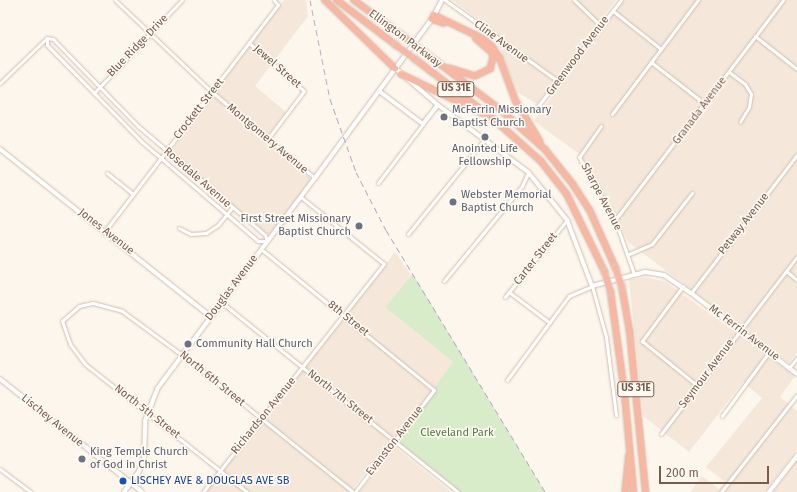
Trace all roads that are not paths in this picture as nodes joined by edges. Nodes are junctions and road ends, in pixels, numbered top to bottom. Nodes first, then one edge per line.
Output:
1 (115, 0) edge
2 (182, 0) edge
3 (274, 0) edge
4 (325, 0) edge
5 (337, 0) edge
6 (354, 0) edge
7 (444, 0) edge
8 (574, 0) edge
9 (621, 0) edge
10 (698, 0) edge
11 (783, 0) edge
12 (613, 11) junction
13 (433, 17) junction
14 (602, 26) junction
15 (150, 34) junction
16 (755, 36) junction
17 (47, 38) junction
18 (249, 44) junction
19 (661, 49) junction
20 (432, 58) junction
21 (651, 62) junction
22 (395, 68) junction
23 (797, 69) edge
24 (729, 72) junction
25 (401, 74) junction
26 (559, 82) junction
27 (0, 83) edge
28 (99, 87) junction
29 (379, 91) junction
30 (212, 92) junction
31 (94, 93) junction
32 (705, 104) junction
33 (438, 105) junction
34 (534, 111) dead end
35 (612, 114) dead end
36 (495, 120) junction
37 (740, 122) dead end
38 (423, 124) junction
39 (601, 126) dead end
40 (268, 140) junction
41 (484, 140) junction
42 (0, 149) edge
43 (545, 150) junction
44 (166, 151) junction
45 (797, 155) edge
46 (161, 157) junction
47 (528, 172) junction
48 (108, 173) dead end
49 (315, 178) junction
50 (378, 183) dead end
51 (133, 194) junction
52 (692, 194) dead end
53 (301, 197) junction
54 (232, 208) junction
55 (227, 214) junction
56 (567, 220) junction
57 (615, 220) junction
58 (180, 228) dead end
59 (105, 231) junction
60 (408, 234) dead end
61 (267, 241) junction
62 (261, 248) junction
63 (629, 254) junction
64 (797, 257) edge
65 (786, 272) junction
66 (634, 274) junction
67 (797, 280) edge
68 (444, 281) dead end
69 (592, 286) junction
70 (683, 286) junction
71 (509, 292) junction
72 (691, 293) junction
73 (505, 297) dead end
74 (221, 302) junction
75 (210, 316) junction
76 (343, 316) junction
77 (62, 321) joint
78 (550, 323) junction
79 (740, 330) junction
80 (769, 352) junction
81 (182, 354) junction
82 (797, 358) edge
83 (302, 368) junction
84 (789, 368) junction
85 (797, 374) edge
86 (0, 378) edge
87 (507, 380) dead end
88 (698, 386) junction
89 (434, 390) joint
90 (797, 396) edge
91 (147, 411) junction
92 (616, 415) dead end
93 (722, 416) dead end
94 (262, 419) junction
95 (629, 433) junction
96 (661, 434) dead end
97 (396, 440) junction
98 (797, 456) edge
99 (644, 466) junction
100 (0, 470) edge
101 (220, 471) junction
102 (131, 483) junction
103 (30, 492) edge
104 (124, 492) edge
105 (142, 492) edge
106 (203, 492) edge
107 (247, 492) edge
108 (354, 492) edge
109 (458, 492) edge
110 (625, 492) edge
111 (634, 492) edge
112 (646, 492) edge
113 (649, 492) edge
114 (721, 492) edge
115 (769, 492) edge

1 - 15 street, Montgomery Avenue
2 - 15 street, Blue Ridge Drive
3 - 18 street, Crockett Street
4 - 22 highway
5 - 36 highway, Ellington Parkway / US 31E, bridge
6 - 20 highway, Ellington Parkway / US 31E, bridge
7 - 13 street, Douglas Avenue
7 - 26 street, Cline Avenue
8 - 14 street
9 - 12 street, Greenwood Avenue
10 - 19 street
11 - 16 street, Granada Avenue
12 - 14 street, Greenwood Avenue
12 - 19 street
13 - 20 highway
13 - 22 street, Douglas Avenue
13 - 43 highway
14 - 26 street, Greenwood Avenue
15 - 28 street, Blue Ridge Drive
15 - 30 street, Montgomery Avenue
16 - 23 street
16 - 24 street, Granada Avenue
17 - 27 street
17 - 28 street, Rosedale Avenue
17 - 31 street, Rosedale Avenue
18 - 30 street, Crockett Street
18 - 40 street, Jewel Street
19 - 21 street
20 - 43 highway, Ellington Parkway / US 31E
21 - 32 street
21 - 35 street
22 - 25 street
22 - 29 street, Douglas Avenue
24 - 32 street, Granada Avenue
24 - 37 street
25 - 33 street
25 - 36 highway
26 - 34 street, Greenwood Avenue
28 - 31 street, Blue Ridge Drive
28 - 44 street, Rosedale Avenue
29 - 38 street
29 - 49 street, Douglas Avenue
30 - 40 street, Montgomery Avenue
30 - 44 street, Crockett Street
31 - 46 street, Rosedale Avenue
32 - 57 street, Granada Avenue
33 - 38 street
33 - 41 street
36 - 95 highway, Ellington Parkway / US 31E, bridge
38 - 50 street
39 - 57 street, Sharpe Avenue
40 - 49 street, Montgomery Avenue
41 - 47 street
41 - 60 street
42 - 59 street, Jones Avenue
43 - 99 highway, Ellington Parkway / US 31E, bridge
44 - 46 street, Crockett Street
44 - 54 street, Rosedale Avenue
45 - 72 street, Petway Avenue
46 - 51 street, Crockett Street
46 - 55 street, Rosedale Avenue
47 - 56 street
47 - 68 street
48 - 51 street
49 - 53 street, Douglas Avenue
51 - 59 street, Crockett Street
52 - 63 street
53 - 61 street, Douglas Avenue
53 - 76 street, Richardson Avenue
54 - 55 street
54 - 61 street, Rosedale Avenue
55 - 58 street
55 - 61 street, Rosedale Avenue
56 - 69 street
56 - 71 street, Carter Street
57 - 63 street, Sharpe Avenue
59 - 75 street, Jones Avenue
61 - 62 street, Douglas Avenue
62 - 74 street, Douglas Avenue
62 - 76 street, 8th Street
63 - 66 street, Sharpe Avenue
64 - 65 street, Seymour Avenue
65 - 67 street
65 - 79 street, Seymour Avenue
66 - 69 street, Mc Ferrin Avenue
66 - 70 street, Mc Ferrin Avenue
69 - 78 street
69 - 92 street
70 - 72 street, Mc Ferrin Avenue
70 - 88 street
71 - 73 street, Carter Street
71 - 78 street
72 - 79 street, Mc Ferrin Avenue
74 - 75 street, Douglas Avenue
74 - 83 street, North 7th Street
75 - 81 street, Douglas Avenue
76 - 83 street, Richardson Avenue
76 - 89 street, 8th Street
77 - 81 street, North 6th Street
77 - 91 street, North 5th Street
78 - 87 street
79 - 80 street, Mc Ferrin Avenue
79 - 88 street, Seymour Avenue
80 - 84 street, Mc Ferrin Avenue
80 - 93 street
81 - 91 street, Douglas Avenue
81 - 94 street, North 6th Street
82 - 84 street
83 - 94 street, Richardson Avenue
83 - 97 street, North 7th Street
84 - 85 street, Mc Ferrin Avenue
86 - 102 street, Lischey Avenue
88 - 96 street, Seymour Avenue
89 - 97 street, Evanston Avenue
90 - 114 street
91 - 101 street, North 5th Street
91 - 102 street, Douglas Avenue
94 - 101 street, Richardson Avenue
94 - 108 street, North 6th Street
95 - 110 highway
95 - 111 highway, Ellington Parkway / US 31E
97 - 108 street, Evanston Avenue
97 - 109 street, North 7th Street
98 - 115 street
99 - 112 highway, Ellington Parkway / US 31E
99 - 113 highway
100 - 103 street
101 - 106 street, Richardson Avenue
101 - 107 street, North 5th Street
102 - 104 street, Douglas Avenue
102 - 105 street, Lischey Avenue

